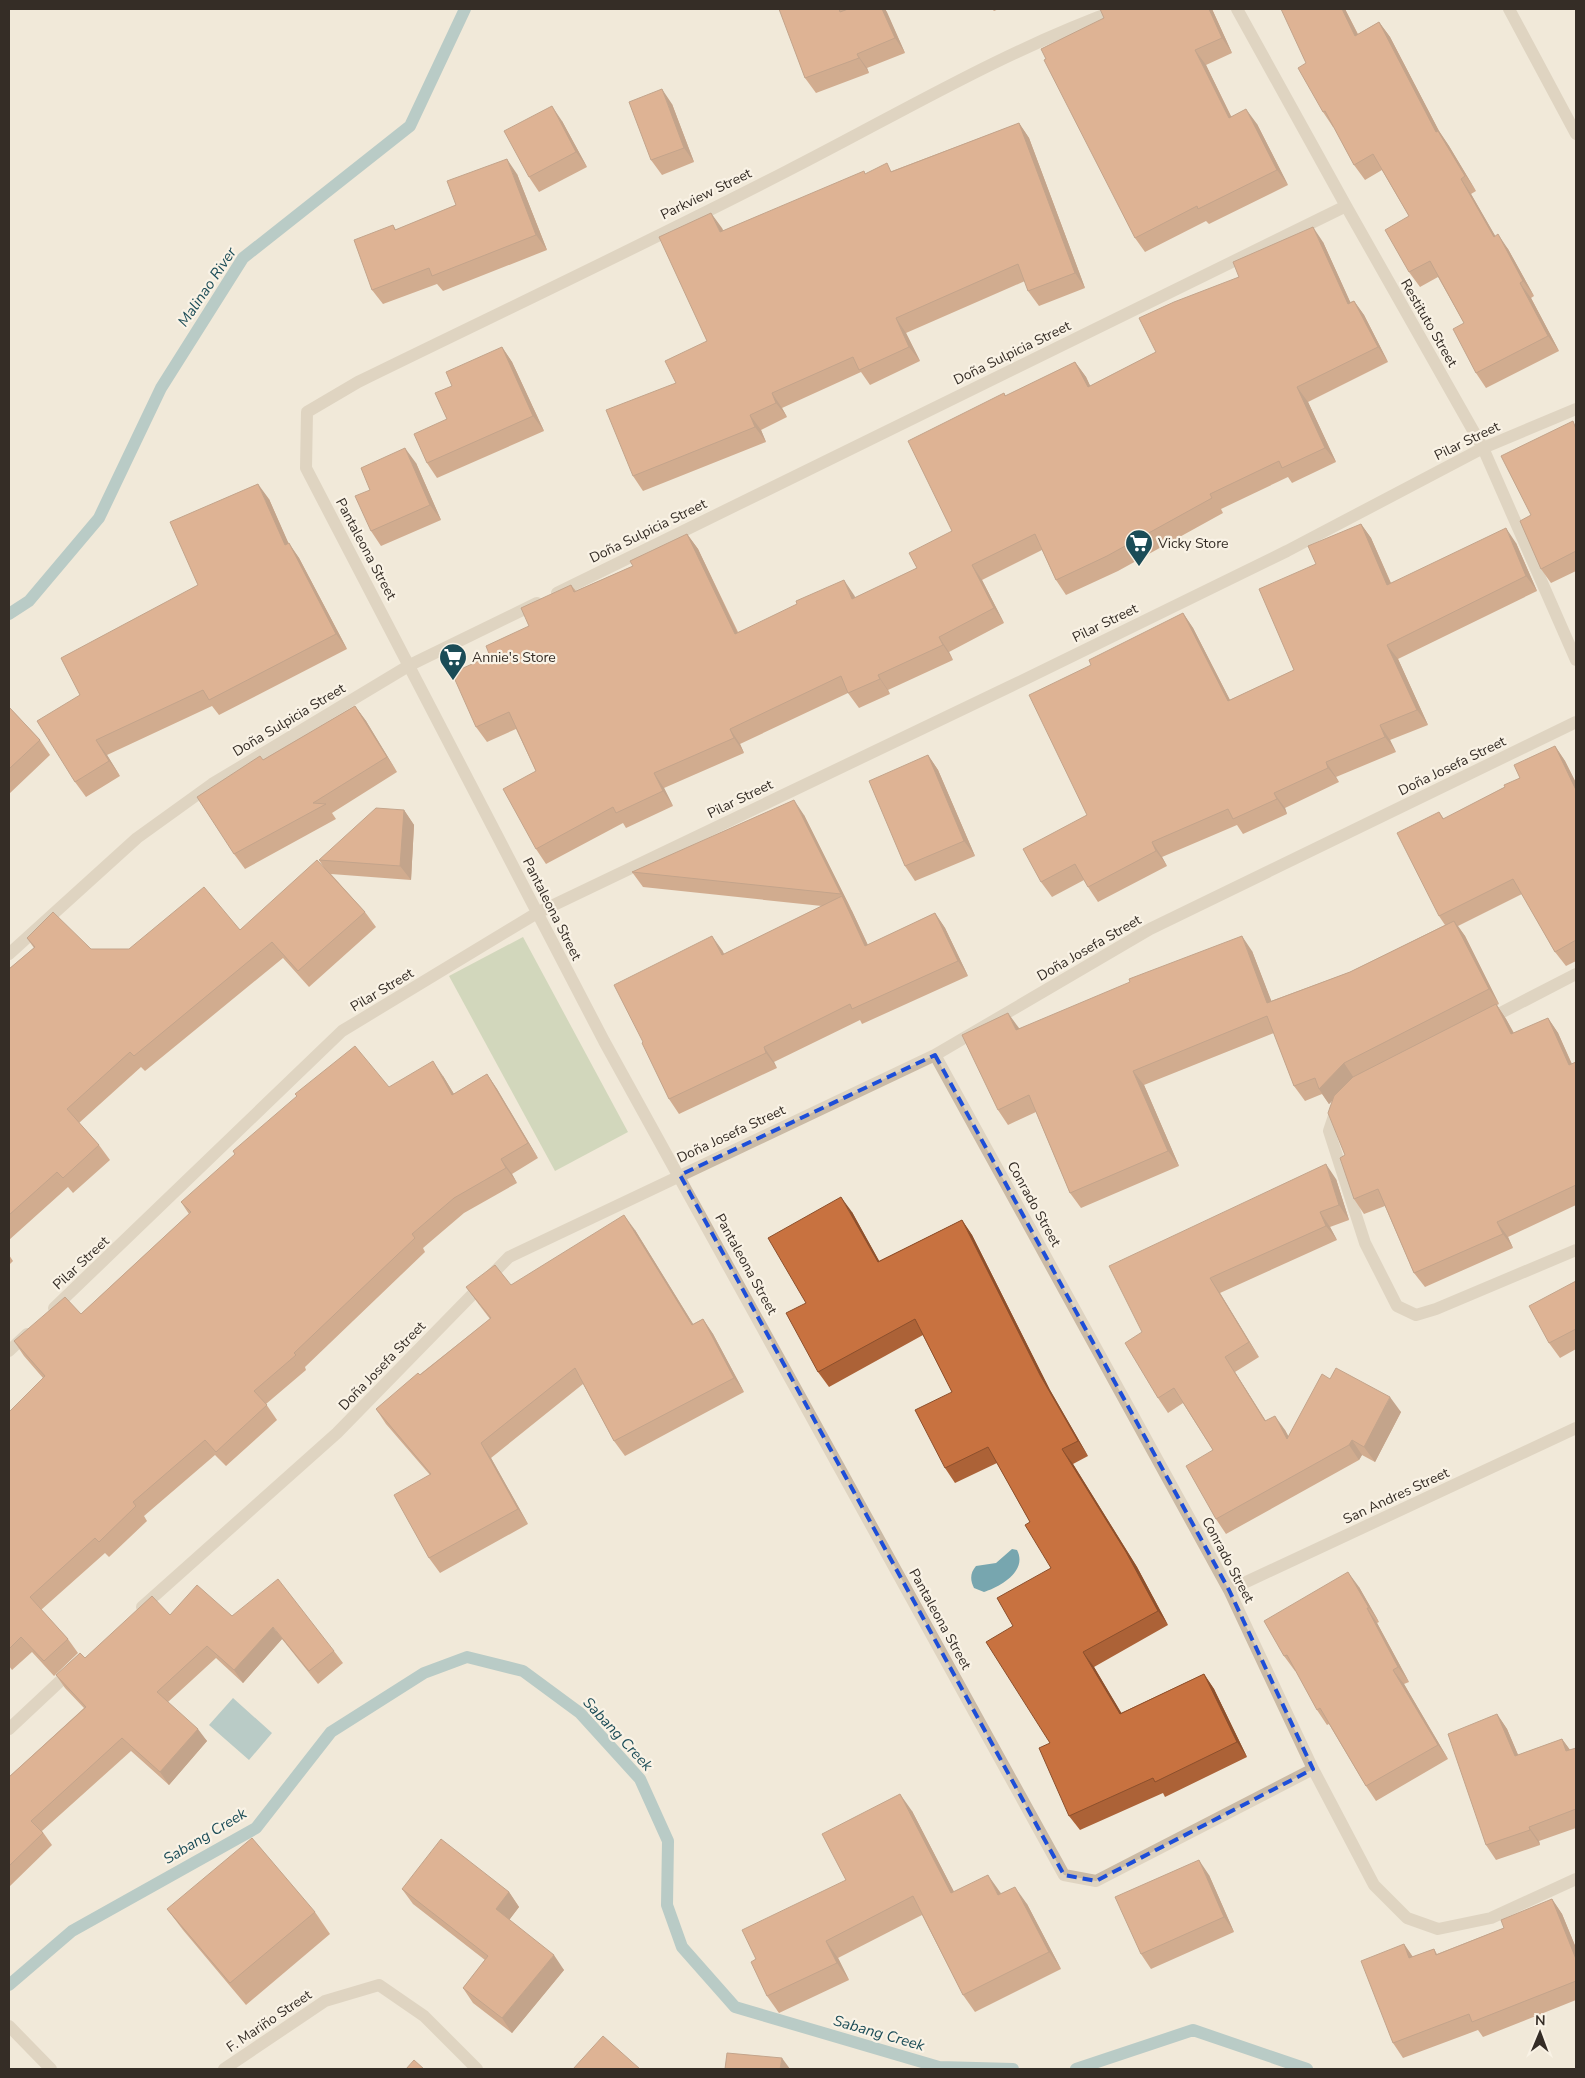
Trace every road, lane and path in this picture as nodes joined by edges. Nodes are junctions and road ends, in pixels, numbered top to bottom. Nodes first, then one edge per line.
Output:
1 (1120, 9) edge
2 (1237, 9) edge
3 (1508, 9) edge
4 (1576, 134) edge
5 (1346, 206) junction
6 (1576, 408) edge
7 (307, 412) joint
8 (1483, 448) junction
9 (1576, 660) edge
10 (410, 665) junction
11 (1576, 722) edge
12 (537, 912) junction
13 (9, 954) edge
14 (1576, 974) edge
15 (1472, 1028) edge
16 (935, 1055) junction
17 (1348, 1096) edge
18 (680, 1175) junction
19 (1576, 1250) edge
20 (9, 1351) edge
21 (1576, 1428) edge
22 (1228, 1590) junction
23 (131, 1616) edge
24 (80, 1662) edge
25 (9, 1729) edge
26 (1313, 1769) junction
27 (1576, 1879) edge
28 (9, 2026) edge
29 (51, 2069) edge
30 (224, 2069) edge
31 (477, 2069) edge

1 - 7 street, Parkview Street
2 - 5 street, Restituto Street
3 - 4 street
5 - 8 street, Restituto Street
5 - 10 street, Doña Sulpicia Street
6 - 8 street, Pilar Street
7 - 10 street, Pantaleona Street
8 - 9 street, Restituto Street
8 - 12 street, Pilar Street
10 - 12 street, Pantaleona Street
10 - 13 street, Doña Sulpicia Street
11 - 16 street, Doña Josefa Street
12 - 18 street, Pantaleona Street
12 - 20 street, Pilar Street
14 - 15 street
16 - 18 street, Doña Josefa Street
16 - 22 street, Conrado Street
17 - 19 street
18 - 23 street, Doña Josefa Street
18 - 26 street, Pantaleona Street
21 - 22 street, San Andres Street
22 - 26 street, Conrado Street
24 - 25 street
26 - 27 street, Conrado Street
28 - 29 street
30 - 31 street, F. Mariño Street

